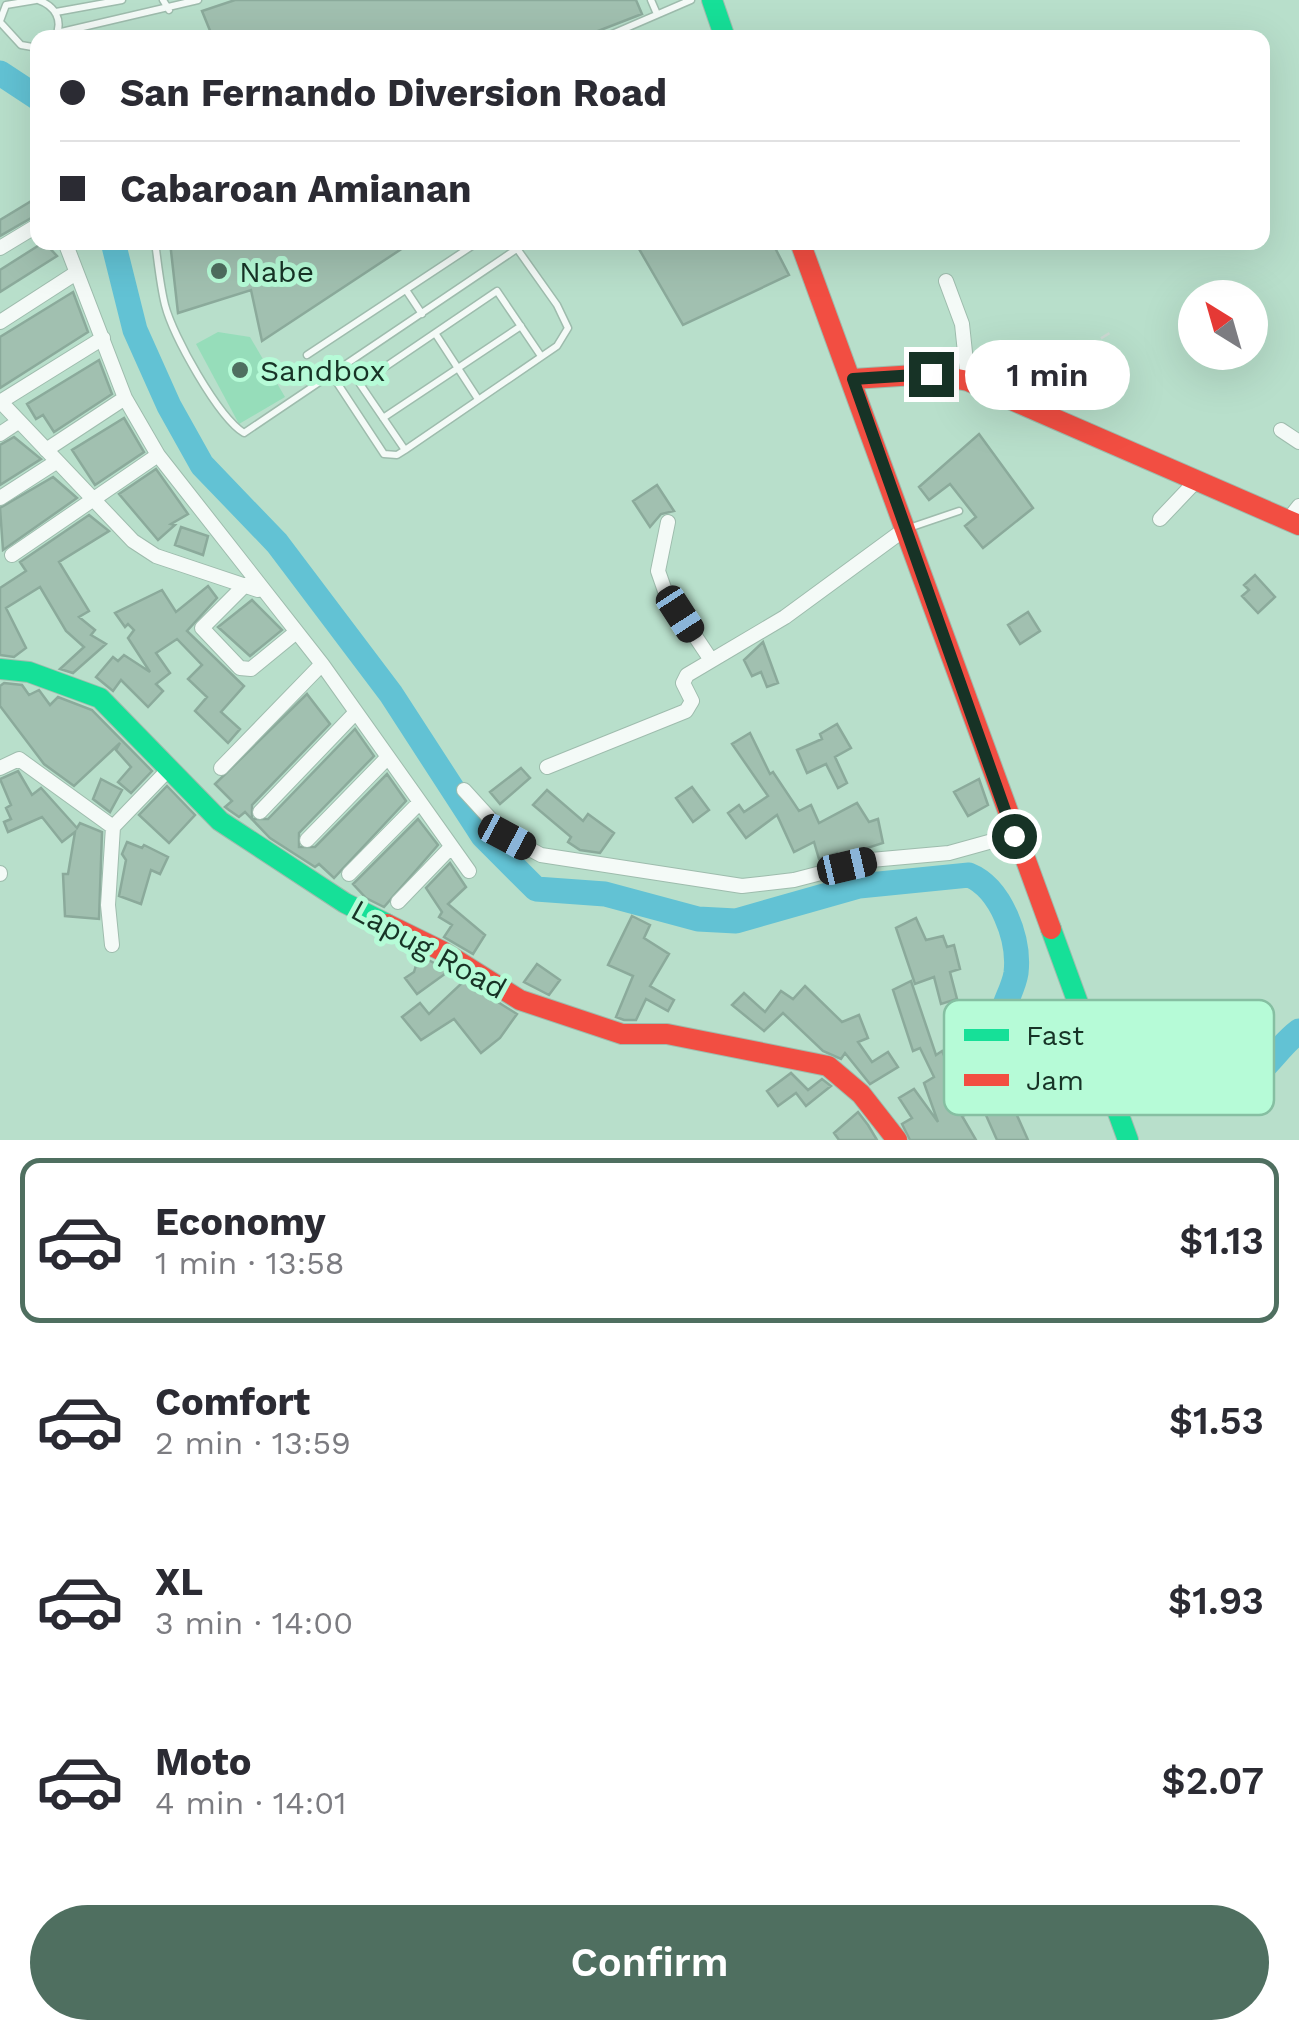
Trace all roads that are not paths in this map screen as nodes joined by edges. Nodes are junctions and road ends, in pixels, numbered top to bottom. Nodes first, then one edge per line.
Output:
1 (37, 0) edge
2 (122, 0) edge
3 (163, 0) edge
4 (198, 0) edge
5 (651, 0) edge
6 (691, 0) edge
7 (712, 0) edge
8 (3, 3) edge
9 (170, 10) junction
10 (56, 12) junction
11 (656, 14) junction
12 (1, 25) edge
13 (56, 30) edge
14 (82, 30) edge
15 (621, 30) edge
16 (722, 30) edge
17 (30, 47) edge
18 (30, 230) edge
19 (0, 248) edge
20 (68, 250) edge
21 (155, 250) edge
22 (466, 250) edge
23 (518, 250) joint
24 (803, 250) edge
25 (76, 273) junction
26 (946, 281) dead end
27 (406, 290) junction
28 (422, 314) junction
29 (0, 322) edge
30 (520, 326) junction
31 (435, 333) junction
32 (103, 338) junction
33 (308, 355) dead end
34 (542, 356) junction
35 (458, 368) junction
36 (332, 375) junction
37 (853, 379) junction
38 (968, 381) junction
39 (125, 398) junction
40 (478, 399) junction
41 (0, 402) edge
42 (383, 418) junction
43 (18, 422) junction
44 (1281, 430) dead end
45 (0, 434) edge
46 (1299, 442) edge
47 (405, 450) junction
48 (158, 455) junction
49 (51, 456) junction
50 (1196, 480) junction
51 (0, 498) edge
52 (96, 498) junction
53 (959, 511) dead end
54 (1295, 517) edge
55 (1160, 519) dead end
56 (668, 522) dead end
57 (905, 528) junction
58 (12, 555) dead end
59 (252, 588) junction
60 (295, 633) junction
61 (711, 660) junction
62 (322, 664) junction
63 (0, 669) edge
64 (356, 712) junction
65 (387, 758) junction
66 (547, 767) dead end
67 (0, 768) edge
68 (222, 768) dead end
69 (169, 769) junction
70 (464, 790) dead end
71 (419, 802) junction
72 (260, 812) dead end
73 (113, 826) junction
74 (1014, 836) junction
75 (307, 840) dead end
76 (452, 847) junction
77 (469, 871) dead end
78 (349, 874) dead end
79 (398, 902) dead end
80 (112, 945) dead end
81 (1079, 1000) edge
82 (1119, 1115) edge
83 (897, 1140) edge
84 (1128, 1140) edge

1 - 8 lane
1 - 10 lane
2 - 10 lane
3 - 9 lane
4 - 9 lane
5 - 11 lane
6 - 11 lane
7 - 16 main road
8 - 12 lane
9 - 14 lane
10 - 13 lane
11 - 15 lane
12 - 17 lane
18 - 19 street
20 - 25 street
21 - 36 lane
22 - 27 lane
23 - 28 lane
23 - 34 lane
24 - 37 main road
25 - 29 street
25 - 32 street
26 - 38 street
27 - 28 lane
27 - 33 lane
28 - 36 lane
30 - 31 lane
30 - 34 lane
30 - 35 lane
31 - 35 lane
31 - 42 lane
32 - 39 street
32 - 41 street
34 - 40 lane
35 - 40 lane
35 - 42 lane
36 - 47 lane
37 - 38 main road
37 - 57 main road
38 - 50 main road
39 - 48 street
39 - 49 street
40 - 47 lane
41 - 43 street
42 - 47 lane
43 - 45 street
43 - 49 street
44 - 46 street
48 - 52 street
48 - 59 street
49 - 51 street
49 - 52 street
50 - 54 main road
50 - 55 street
52 - 58 street
52 - 59 street
53 - 57 lane
56 - 61 street
57 - 61 street
57 - 74 main road
59 - 60 street
59 - 60 street
60 - 62 street
61 - 66 street
62 - 64 street
62 - 68 street
63 - 69 main road, Lapug Road
64 - 65 street
64 - 72 street
65 - 71 street
65 - 75 street
67 - 73 street
69 - 73 street
69 - 83 main road, Lapug Road
70 - 74 street
71 - 76 street
71 - 78 street
73 - 80 street
74 - 81 main road
76 - 77 street
76 - 79 street
82 - 84 main road

